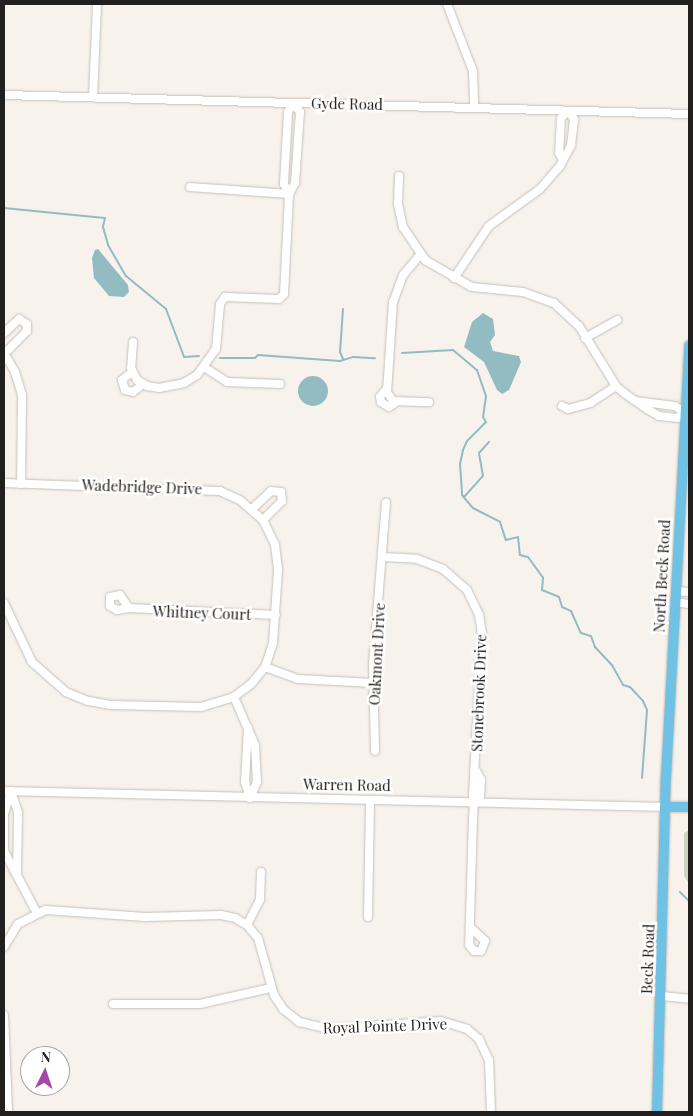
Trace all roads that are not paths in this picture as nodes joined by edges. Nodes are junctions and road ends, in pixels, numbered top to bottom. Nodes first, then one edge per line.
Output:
1 (97, 4) edge
2 (447, 4) edge
3 (4, 95) edge
4 (93, 98) junction
5 (293, 103) junction
6 (474, 108) junction
7 (568, 110) junction
8 (689, 114) edge
9 (562, 158) junction
10 (399, 176) dead end
11 (190, 186) dead end
12 (289, 194) junction
13 (420, 255) junction
14 (454, 278) junction
15 (617, 320) dead end
16 (4, 333) edge
17 (586, 338) junction
18 (132, 342) dead end
19 (689, 346) edge
20 (4, 354) edge
21 (204, 367) junction
22 (132, 372) junction
23 (143, 384) junction
24 (280, 384) dead end
25 (616, 386) junction
26 (636, 401) junction
27 (430, 402) dead end
28 (562, 406) dead end
29 (685, 413) junction
30 (4, 484) edge
31 (21, 484) junction
32 (386, 503) dead end
33 (252, 508) junction
34 (265, 523) junction
35 (383, 557) junction
36 (676, 590) junction
37 (689, 592) edge
38 (676, 602) junction
39 (4, 603) edge
40 (689, 604) edge
41 (129, 608) dead end
42 (276, 615) junction
43 (265, 667) junction
44 (373, 683) junction
45 (234, 697) junction
46 (374, 751) dead end
47 (7, 791) edge
48 (250, 798) junction
49 (370, 800) junction
50 (474, 803) junction
51 (666, 807) junction
52 (689, 807) edge
53 (261, 872) dead end
54 (18, 877) junction
55 (37, 913) junction
56 (368, 917) dead end
57 (247, 926) junction
58 (470, 927) dead end
59 (4, 947) edge
60 (271, 988) junction
61 (662, 996) junction
62 (689, 999) edge
63 (113, 1004) dead end
64 (4, 1015) edge
65 (8, 1112) edge
66 (492, 1112) edge
67 (657, 1112) edge

1 - 4 street
2 - 6 street
3 - 4 street, Gyde Road
4 - 5 street, Gyde Road
5 - 6 street, Gyde Road
5 - 12 street
5 - 12 street
6 - 7 street, Gyde Road
7 - 8 street, Gyde Road
7 - 9 street
7 - 9 street
9 - 14 street
10 - 13 street
11 - 12 street
12 - 21 street
13 - 14 street
13 - 27 street
14 - 17 street
15 - 17 street
16 - 20 street
17 - 25 street
18 - 22 street
19 - 29 main road, North Beck Road
20 - 31 street
21 - 23 street
21 - 24 street
22 - 23 street
22 - 23 street
25 - 26 street
25 - 28 street
26 - 29 street
26 - 29 street
29 - 36 main road, North Beck Road
30 - 31 street, Wadebridge Drive
31 - 33 street, Wadebridge Drive
32 - 35 street, Oakmont Drive
33 - 34 street, Wadebridge Drive
33 - 34 street
34 - 42 street
35 - 44 street, Oakmont Drive
35 - 50 street, Stonebrook Drive
36 - 37 street
36 - 38 main road, North Beck Road
38 - 40 street
38 - 51 main road, North Beck Road
39 - 45 street
41 - 42 street, Whitney Court
42 - 43 street
43 - 44 street
43 - 45 street
44 - 46 street, Oakmont Drive
45 - 48 street
47 - 48 street, Warren Road
47 - 54 street
47 - 54 street
48 - 49 street, Warren Road
49 - 50 street, Warren Road
49 - 56 street
50 - 51 street, Warren Road
50 - 58 street, Stonebrook Drive
51 - 52 main road, Warren Road
51 - 61 main road, Beck Road
53 - 57 street
54 - 55 street
55 - 57 street
55 - 59 street
57 - 60 street, Royal Pointe Drive
60 - 63 street
60 - 66 street, Royal Pointe Drive
61 - 62 street
61 - 67 main road, Beck Road
64 - 65 street

